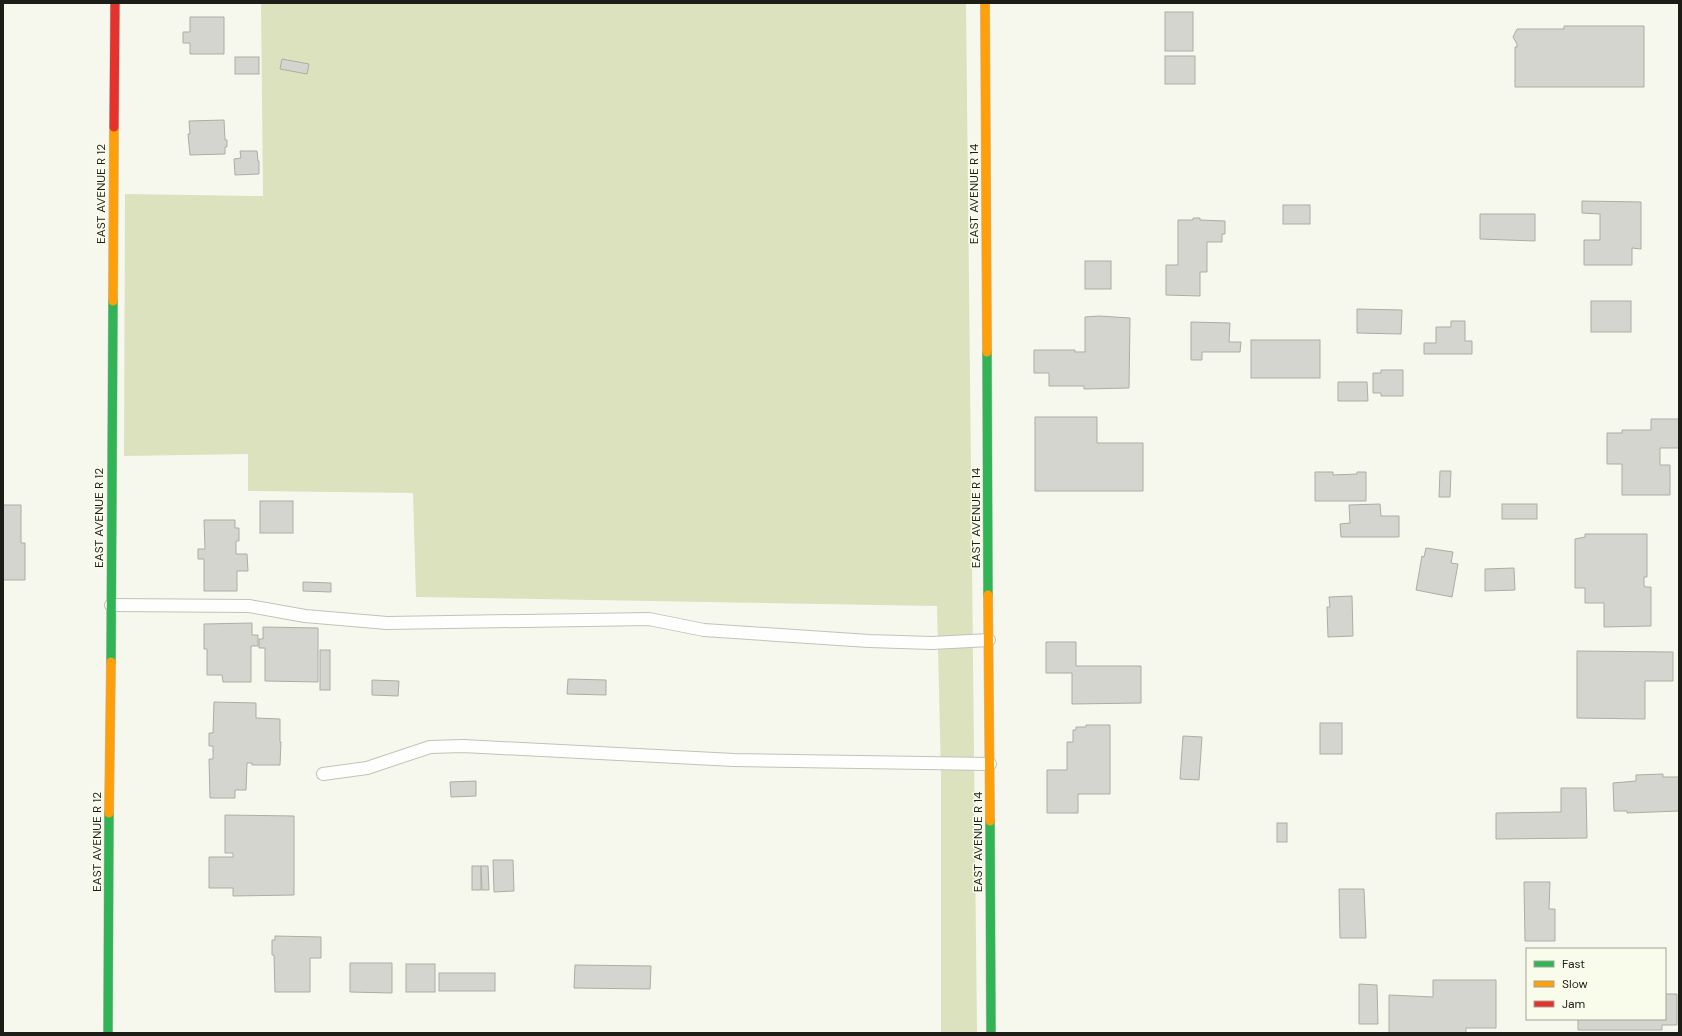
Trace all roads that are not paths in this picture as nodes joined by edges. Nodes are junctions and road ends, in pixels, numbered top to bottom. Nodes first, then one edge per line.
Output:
1 (115, 3) edge
2 (985, 3) edge
3 (110, 605) junction
4 (989, 640) junction
5 (990, 764) junction
6 (323, 774) dead end
7 (108, 1033) edge
8 (991, 1033) edge

1 - 3 street, EAST AVENUE R 12
2 - 4 street, EAST AVENUE R 14
3 - 4 lane
3 - 7 street, EAST AVENUE R 12
4 - 5 street, EAST AVENUE R 14
5 - 6 lane
5 - 8 street, EAST AVENUE R 14

